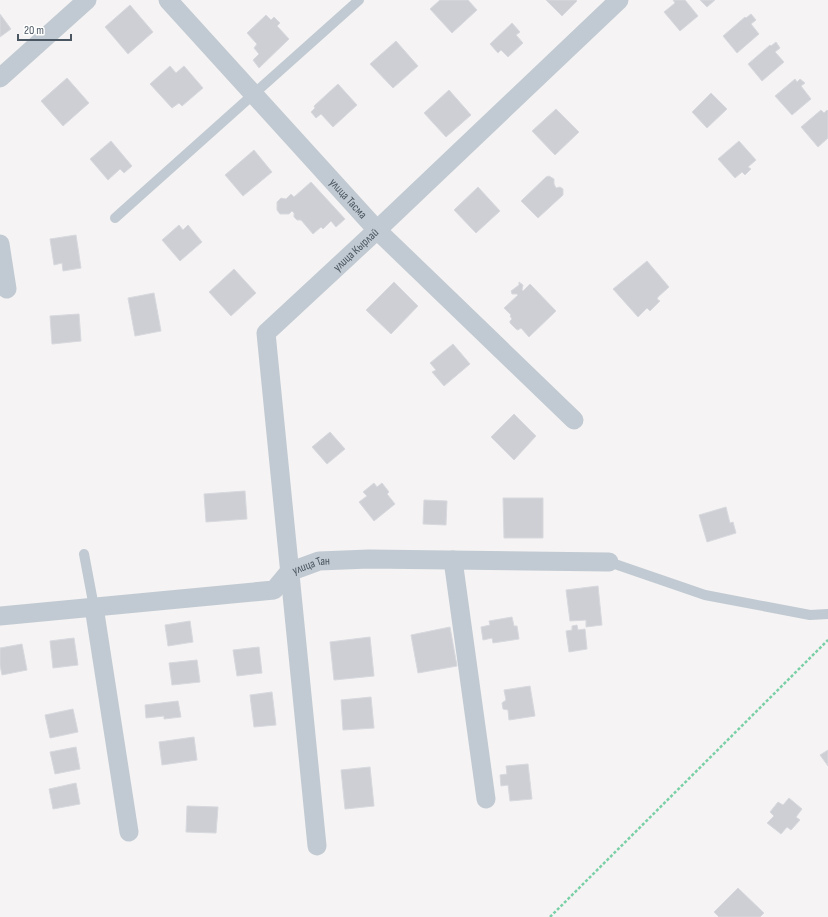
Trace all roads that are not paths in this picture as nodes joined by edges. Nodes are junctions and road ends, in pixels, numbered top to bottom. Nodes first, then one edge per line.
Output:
1 (87, 0) edge
2 (168, 0) edge
3 (359, 0) edge
4 (619, 0) edge
5 (0, 78) edge
6 (254, 95) junction
7 (115, 218) dead end
8 (377, 230) junction
9 (0, 244) edge
10 (8, 289) dead end
11 (574, 420) dead end
12 (84, 554) dead end
13 (453, 560) junction
14 (609, 562) joint
15 (289, 572) junction
16 (94, 606) junction
17 (828, 614) edge
18 (0, 616) edge
19 (486, 799) dead end
20 (129, 832) dead end
21 (317, 846) dead end

1 - 5 street
2 - 6 street, улица Тасма
3 - 6 lane
4 - 8 street, улица Кырлай
6 - 7 lane
6 - 8 street, улица Тасма
8 - 11 street, улица Тасма
8 - 15 street, улица Кырлай
9 - 10 street
12 - 16 lane
13 - 14 street, улица Тан
13 - 15 street, улица Тан
13 - 19 street
14 - 17 lane
15 - 16 street, улица Тан
15 - 21 street
16 - 18 street, улица Тан
16 - 20 street

